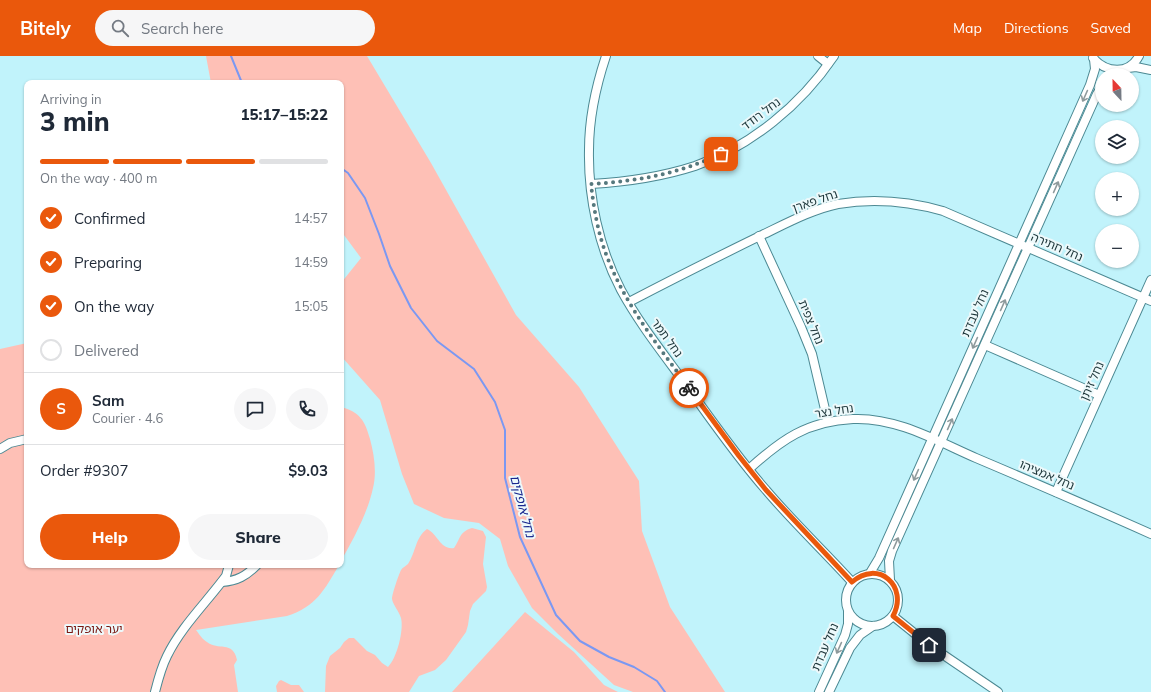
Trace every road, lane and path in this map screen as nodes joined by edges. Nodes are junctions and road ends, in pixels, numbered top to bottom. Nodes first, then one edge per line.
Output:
1 (606, 56) edge
2 (818, 56) edge
3 (834, 56) edge
4 (1139, 56) edge
5 (1093, 58) edge
6 (828, 64) junction
7 (1105, 68) edge
8 (1125, 68) edge
9 (1130, 68) edge
10 (1151, 70) edge
11 (1095, 98) edge
12 (591, 184) junction
13 (759, 236) junction
14 (1019, 244) junction
15 (1028, 248) junction
16 (1151, 280) edge
17 (1143, 297) junction
18 (1151, 301) edge
19 (629, 302) junction
20 (985, 345) junction
21 (1099, 395) junction
22 (828, 422) junction
23 (932, 439) junction
24 (24, 440) edge
25 (941, 443) junction
26 (0, 449) edge
27 (749, 469) junction
28 (1056, 492) junction
29 (1151, 534) edge
30 (229, 568) edge
31 (254, 568) edge
32 (870, 574) junction
33 (890, 580) junction
34 (222, 582) junction
35 (852, 582) junction
36 (848, 611) junction
37 (893, 616) junction
38 (873, 626) junction
39 (155, 692) edge
40 (819, 692) edge
41 (830, 692) edge
42 (998, 692) edge

1 - 12 street, נחל תמר
2 - 6 street
3 - 6 street, נחל רודד
4 - 8 street
5 - 7 street
5 -> 14 street, נחל עבדת
6 - 12 street, נחל רודד
9 - 10 street
15 -> 11 street, נחל עבדת
12 - 19 street, נחל תמר
13 - 14 street, נחל פארן
13 - 19 street, נחל פארן
13 - 22 street, נחל צפית
14 - 15 street, נחל חתירה
14 -> 23 street, נחל עבדת
15 - 17 street, נחל חתירה
20 -> 15 street, נחל עבדת
16 - 17 street, נחל זיתן
17 - 18 street, נחל חתירה
17 - 21 street, נחל זיתן
19 - 27 street, נחל תמר
20 - 21 street
25 -> 20 street, נחל עבדת
21 - 28 street, נחל זיתן
22 - 23 street, נחל נצר
22 - 27 street, נחל נצר
23 - 25 street, נחל אמציהו
23 -> 32 street, נחל עבדת
24 - 26 street
25 - 28 street, נחל אמציהו
33 -> 25 street, נחל עבדת
27 - 35 street, נחל תמר
28 - 29 street, נחל אמציהו
30 - 34 street
31 - 34 street
32 - 33 street
32 - 35 street
33 - 37 street
34 - 39 street
35 - 36 street
36 - 38 street
36 -> 40 street, נחל עבדת
37 - 38 street
37 - 42 street
38 - 41 street, נחל עבדת

